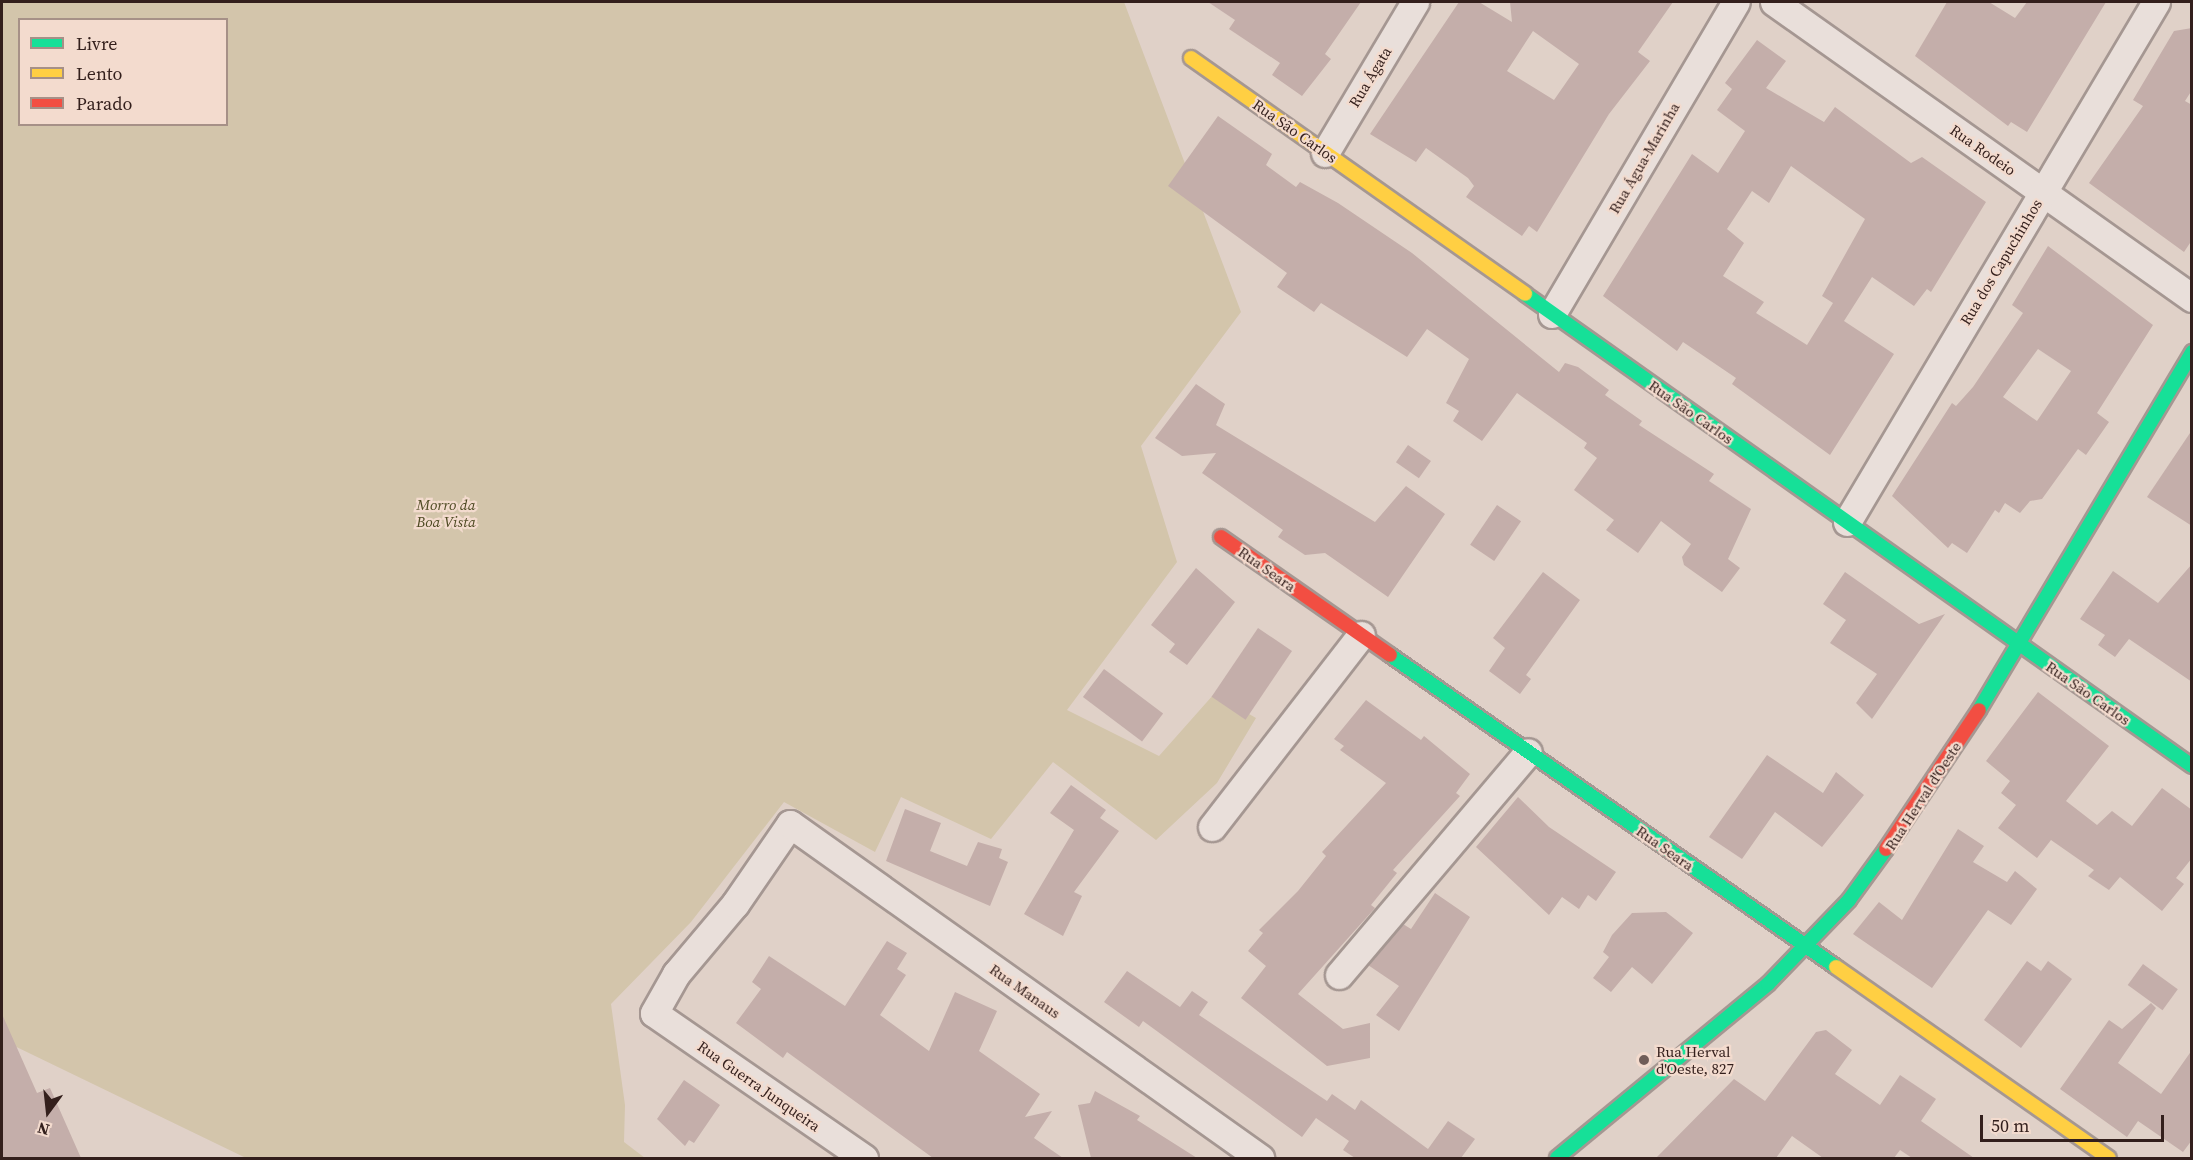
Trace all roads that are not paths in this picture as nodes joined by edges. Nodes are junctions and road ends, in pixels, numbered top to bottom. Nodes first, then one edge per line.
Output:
1 (1414, 2) edge
2 (1736, 2) edge
3 (1774, 2) edge
4 (2156, 2) edge
5 (1191, 58) dead end
6 (1325, 153) junction
7 (2043, 192) junction
8 (2192, 298) edge
9 (1552, 314) junction
10 (2192, 352) edge
11 (1847, 522) junction
12 (1221, 537) dead end
13 (1361, 635) junction
14 (2018, 643) junction
15 (1528, 752) junction
16 (2192, 766) edge
17 (1212, 827) dead end
18 (1807, 947) junction
19 (1339, 975) dead end
20 (654, 1013) joint
21 (864, 1158) edge
22 (1260, 1158) edge
23 (1557, 1158) edge
24 (2109, 1158) edge

1 - 6 street, Rua Ágata
2 - 9 street, Rua Água-Marinha
3 - 7 street, Rua Rodeio
4 - 7 street, Rua dos Capuchinhos
5 - 6 street, Rua São Carlos
6 - 9 street, Rua São Carlos
7 - 8 street, Rua Rodeio
7 - 11 street, Rua dos Capuchinhos
9 - 11 street, Rua São Carlos
10 - 14 street, Rua Herval d'Oeste
11 - 14 street, Rua São Carlos
12 - 13 street, Rua Seara
13 - 15 street, Rua Seara
13 - 17 street
14 - 16 street, Rua São Carlos
14 - 18 street, Rua Herval d'Oeste
15 - 18 street, Rua Seara
15 - 19 street
18 - 23 street, Rua Herval d'Oeste
18 - 24 street, Rua Seara
20 - 21 street, Rua Guerra Junqueira
20 - 22 street, Rua Manaus

